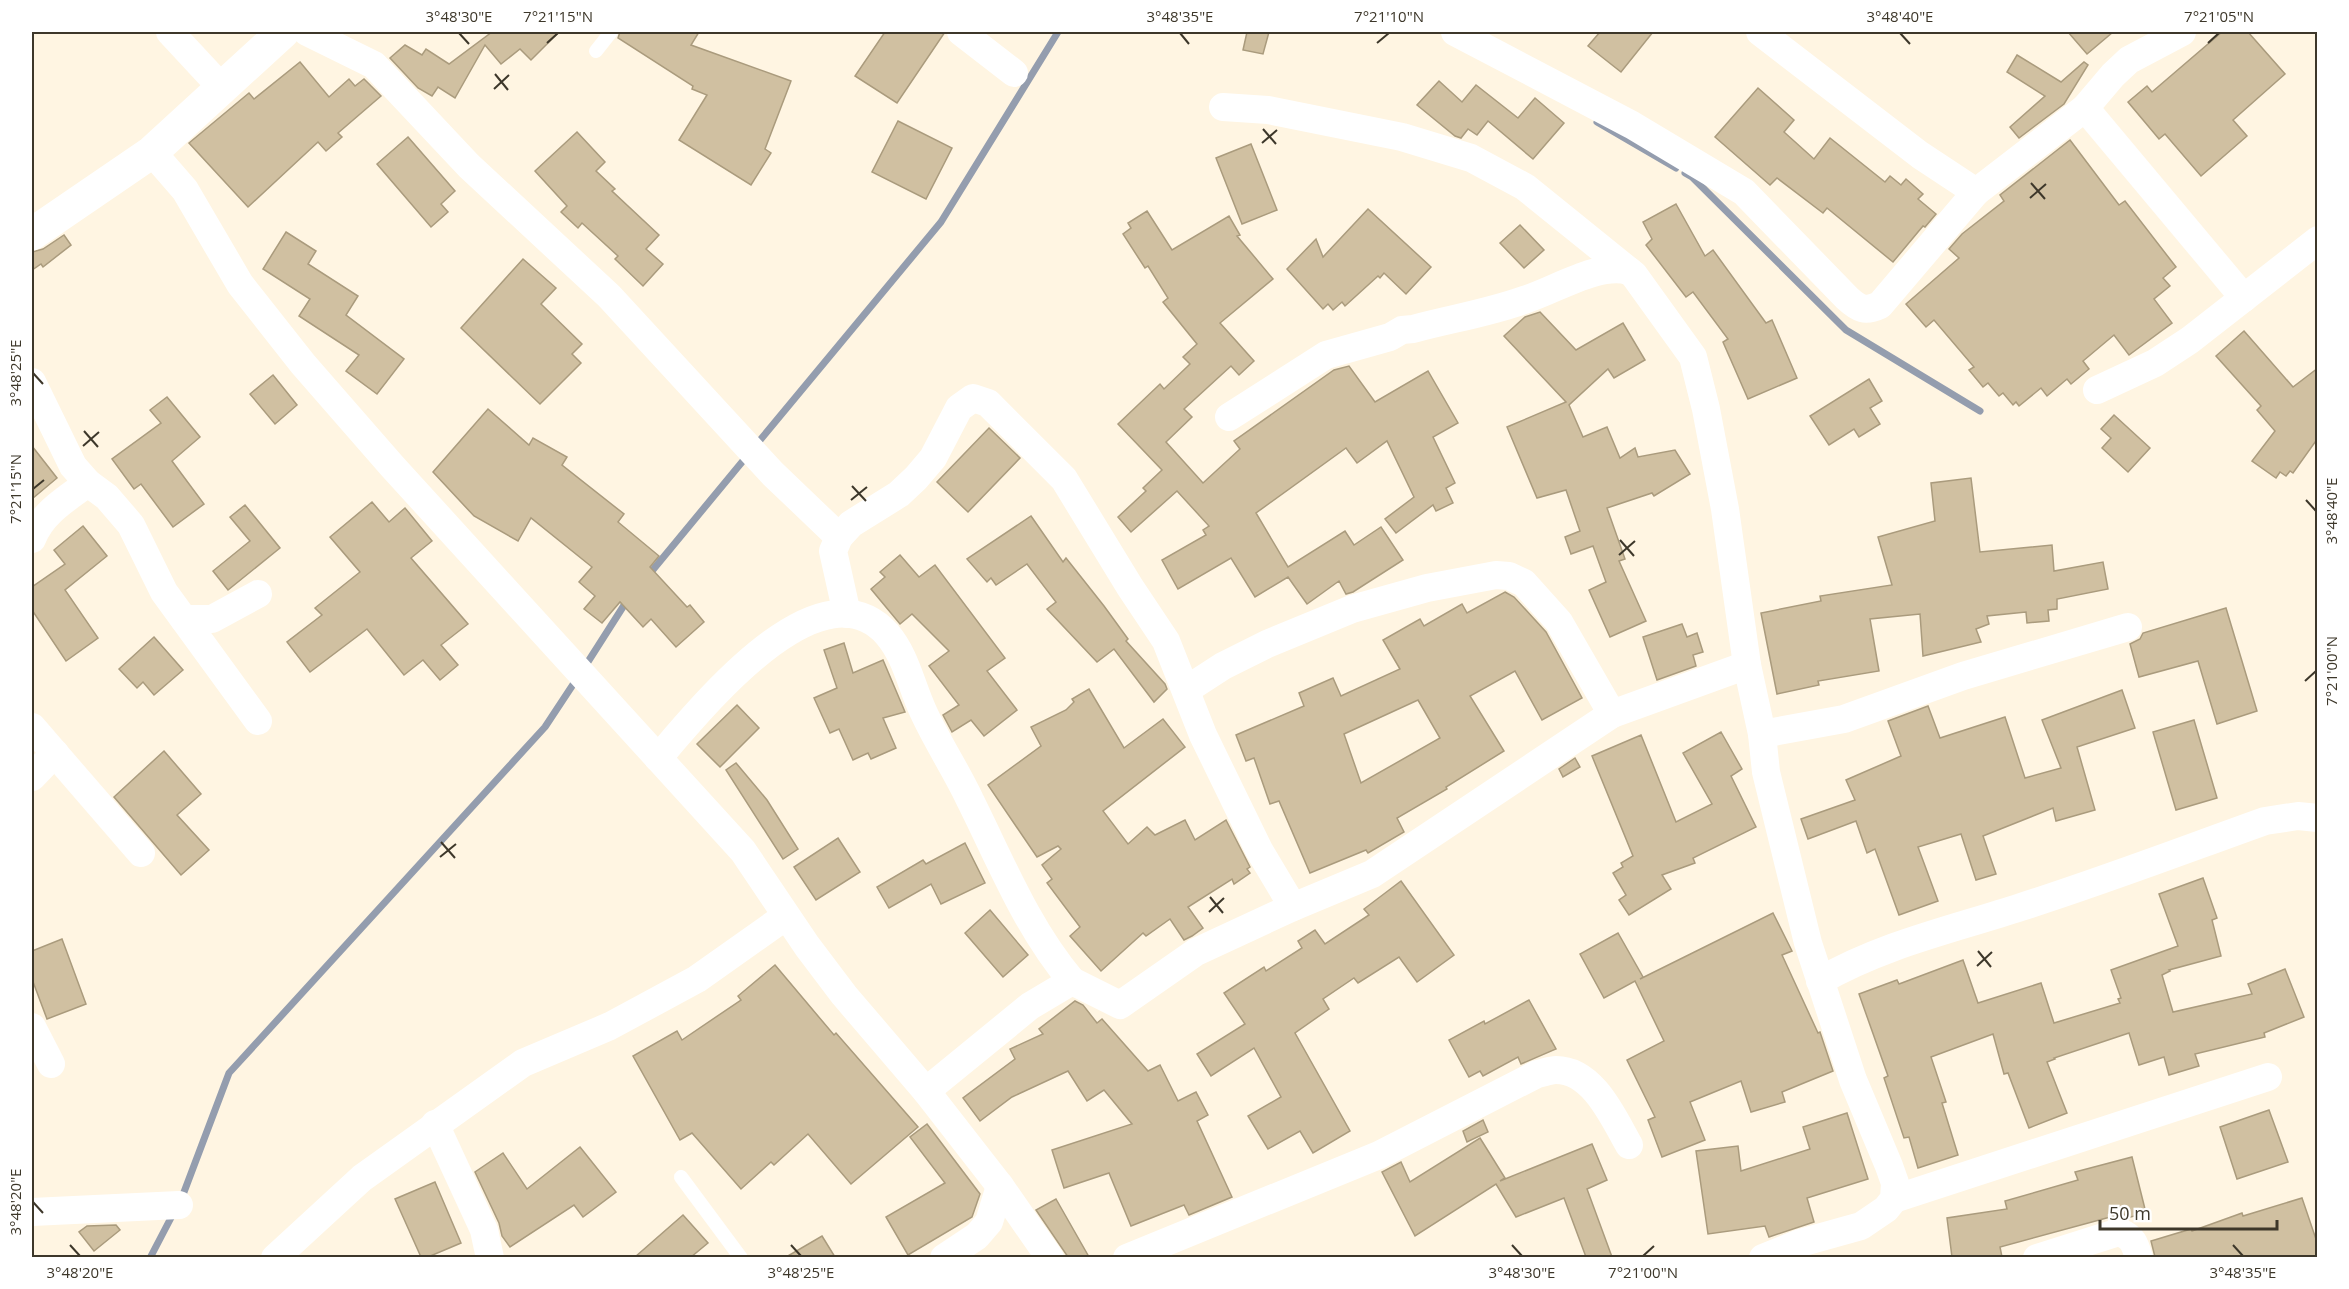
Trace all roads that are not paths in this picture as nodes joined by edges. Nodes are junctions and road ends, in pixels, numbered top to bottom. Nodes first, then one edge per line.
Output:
1 (170, 32) edge
2 (283, 32) edge
3 (306, 32) edge
4 (611, 32) edge
5 (961, 32) edge
6 (1455, 32) edge
7 (1760, 32) edge
8 (2169, 35) edge
9 (597, 51) dead end
10 (1014, 74) dead end
11 (222, 88) junction
12 (1223, 106) dead end
13 (2085, 108) junction
14 (152, 152) junction
15 (1976, 192) junction
16 (32, 234) edge
17 (2318, 240) edge
18 (1629, 271) junction
19 (2244, 298) junction
20 (32, 382) edge
21 (2097, 390) dead end
22 (1229, 417) dead end
23 (88, 483) junction
24 (838, 537) junction
25 (32, 539) edge
26 (258, 594) dead end
27 (848, 614) junction
28 (184, 619) junction
29 (2128, 627) dead end
30 (1747, 665) junction
31 (1186, 690) junction
32 (1612, 714) junction
33 (258, 721) dead end
34 (32, 727) edge
35 (1762, 734) junction
36 (55, 753) junction
37 (658, 758) junction
38 (32, 777) edge
39 (2308, 817) edge
40 (141, 853) dead end
41 (1293, 907) junction
42 (786, 916) junction
43 (1072, 981) junction
44 (1820, 981) junction
45 (32, 1028) edge
46 (51, 1064) dead end
47 (2268, 1077) dead end
48 (926, 1091) junction
49 (435, 1124) junction
50 (1629, 1145) dead end
51 (681, 1177) dead end
52 (1000, 1186) junction
53 (1894, 1199) junction
54 (179, 1205) dead end
55 (32, 1212) edge
56 (275, 1257) edge
57 (490, 1257) edge
58 (741, 1257) edge
59 (944, 1257) edge
60 (1050, 1257) edge
61 (1127, 1257) edge
62 (1763, 1257) edge
63 (2037, 1257) edge
64 (2139, 1257) edge

1 - 11 street
2 - 11 street
3 - 24 street
4 - 9 lane
5 - 10 street
6 - 15 street
7 - 15 street
8 - 13 street
11 - 14 street
12 - 18 street
13 - 15 street
13 - 19 street
14 - 16 street
14 - 37 street
17 - 19 street
18 - 22 street
18 - 30 street
19 - 21 street
20 - 23 street
23 - 25 street
23 - 28 street
24 - 27 street
24 - 31 street
26 - 28 street
27 - 37 street
27 - 43 street
28 - 33 street
29 - 35 street
30 - 32 street
30 - 35 street
31 - 32 street
31 - 41 street
32 - 41 street
34 - 36 street
35 - 44 street
36 - 38 street
36 - 40 street
37 - 42 street
39 - 44 street
41 - 43 street
42 - 48 street
42 - 49 street
43 - 48 street
44 - 53 street
45 - 46 street
47 - 53 street
48 - 52 street
49 - 56 street
49 - 57 street
50 - 61 street
51 - 58 lane
52 - 59 street
52 - 60 street
53 - 62 street
54 - 55 street
63 - 64 street

